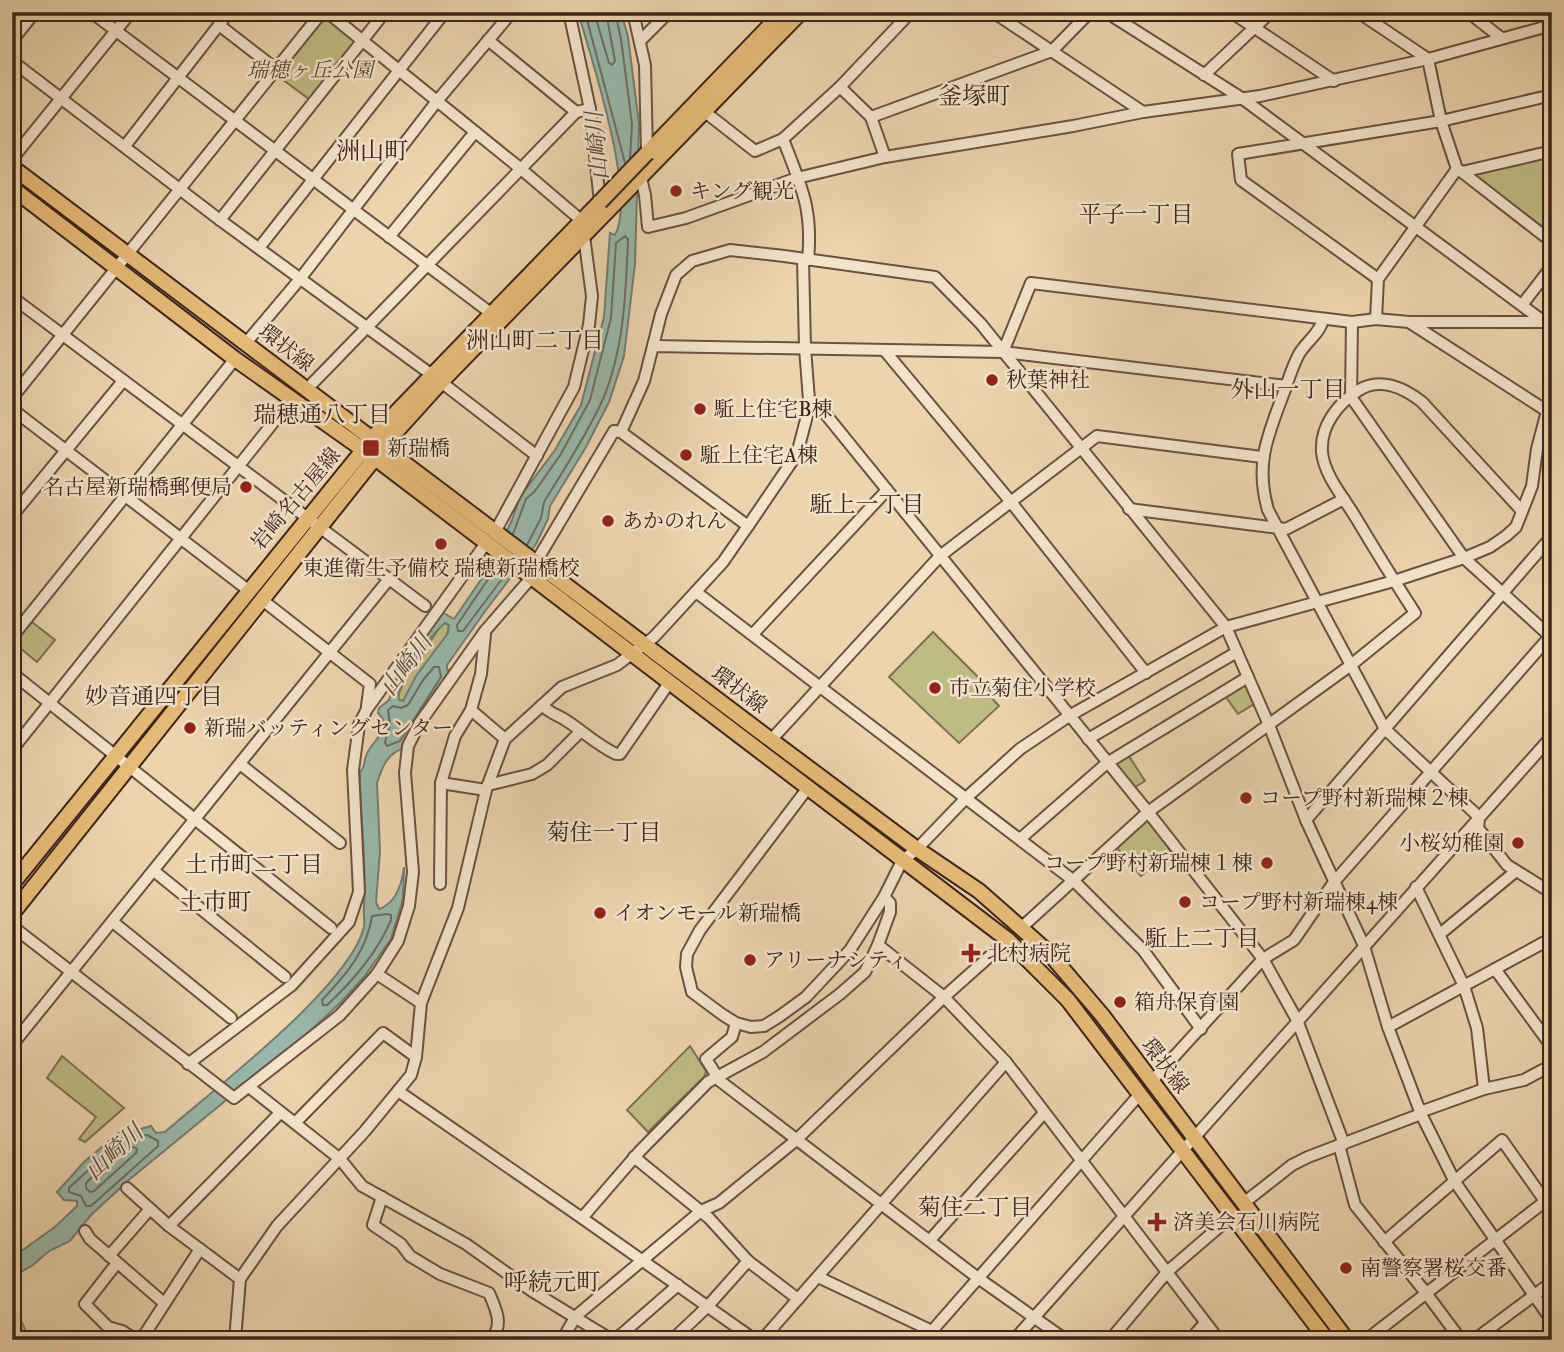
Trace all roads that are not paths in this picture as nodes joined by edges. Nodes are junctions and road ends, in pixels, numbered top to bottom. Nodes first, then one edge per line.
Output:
1 (35, 12) edge
2 (91, 12) edge
3 (131, 12) edge
4 (324, 12) edge
5 (386, 12) edge
6 (445, 12) edge
7 (512, 12) edge
8 (569, 12) edge
9 (633, 12) edge
10 (668, 12) edge
11 (783, 12) edge
12 (801, 12) edge
13 (911, 12) edge
14 (993, 12) edge
15 (1090, 12) edge
16 (1106, 12) edge
17 (1231, 12) edge
18 (1271, 12) edge
19 (1358, 12) edge
20 (227, 13) edge
21 (1472, 13) edge
22 (219, 25) junction
23 (1552, 25) edge
24 (1254, 28) junction
25 (116, 31) junction
26 (1500, 37) junction
27 (488, 40) junction
28 (12, 41) edge
29 (363, 41) junction
30 (640, 41) junction
31 (1052, 51) junction
32 (1428, 59) junction
33 (12, 61) edge
34 (276, 69) junction
35 (398, 70) junction
36 (1204, 75) junction
37 (178, 76) junction
38 (1334, 81) junction
39 (840, 87) junction
40 (1552, 95) edge
41 (61, 99) junction
42 (1242, 99) junction
43 (437, 100) junction
44 (590, 108) junction
45 (576, 112) junction
46 (705, 112) junction
47 (1143, 112) junction
48 (871, 117) junction
49 (235, 119) junction
50 (1441, 121) junction
51 (475, 132) junction
52 (783, 139) junction
53 (1304, 142) junction
54 (125, 146) junction
55 (275, 150) junction
56 (1552, 151) edge
57 (647, 153) junction
58 (885, 158) junction
59 (12, 159) edge
60 (12, 167) edge
61 (522, 169) junction
62 (1459, 170) junction
63 (797, 177) junction
64 (640, 178) junction
65 (312, 179) junction
66 (12, 188) edge
67 (180, 188) junction
68 (600, 202) junction
69 (354, 210) junction
70 (220, 220) junction
71 (582, 221) junction
72 (1414, 227) junction
73 (584, 236) junction
74 (389, 237) junction
75 (1552, 242) edge
76 (258, 248) junction
77 (127, 254) junction
78 (806, 260) junction
79 (427, 265) junction
80 (1552, 266) edge
81 (116, 268) junction
82 (1378, 278) junction
83 (300, 279) junction
84 (12, 297) edge
85 (1522, 305) junction
86 (492, 314) junction
87 (1323, 319) junction
88 (1376, 319) junction
89 (1352, 322) junction
90 (1409, 322) junction
91 (1550, 324) edge
92 (367, 327) junction
93 (64, 333) junction
94 (246, 343) junction
95 (653, 346) junction
96 (805, 348) junction
97 (886, 351) junction
98 (1003, 352) junction
99 (235, 359) junction
100 (437, 378) junction
101 (123, 381) junction
102 (1287, 386) junction
103 (306, 390) junction
104 (12, 397) edge
105 (1351, 397) junction
106 (292, 399) junction
107 (809, 400) junction
108 (12, 409) edge
109 (1550, 409) edge
110 (183, 424) junction
111 (621, 432) junction
112 (66, 449) junction
113 (373, 449) junction
114 (1081, 449) junction
115 (537, 456) junction
116 (1262, 457) junction
117 (239, 466) junction
118 (887, 490) junction
119 (127, 495) junction
120 (1344, 499) junction
121 (1011, 502) junction
122 (1129, 509) junction
123 (1522, 511) junction
124 (12, 516) edge
125 (307, 518) junction
126 (320, 525) junction
127 (748, 526) junction
128 (1278, 529) junction
129 (1552, 536) edge
130 (181, 537) junction
131 (492, 539) junction
132 (940, 556) junction
133 (1464, 558) junction
134 (536, 562) junction
135 (527, 575) junction
136 (389, 579) junction
137 (1394, 580) junction
138 (248, 590) junction
139 (696, 592) junction
140 (1503, 593) junction
141 (261, 599) junction
142 (1316, 602) junction
143 (425, 606) dead end
144 (1226, 627) junction
145 (485, 631) junction
146 (753, 634) junction
147 (1551, 636) edge
148 (12, 637) edge
149 (644, 645) junction
150 (330, 652) junction
151 (1237, 652) junction
152 (630, 654) junction
153 (1351, 665) junction
154 (12, 673) edge
155 (1146, 673) junction
156 (1248, 677) junction
157 (669, 683) junction
158 (822, 686) junction
159 (49, 703) junction
160 (542, 705) junction
161 (367, 709) junction
162 (471, 710) junction
163 (1069, 716) junction
164 (1269, 725) junction
165 (1385, 729) junction
166 (580, 732) junction
167 (1552, 736) edge
168 (505, 739) junction
169 (1088, 739) junction
170 (771, 740) junction
171 (12, 750) edge
172 (115, 755) junction
173 (1107, 763) junction
174 (240, 764) junction
175 (128, 766) junction
176 (1431, 772) junction
177 (441, 783) junction
178 (487, 788) junction
179 (807, 789) junction
180 (966, 798) junction
181 (1148, 812) junction
182 (1479, 817) junction
183 (195, 820) junction
184 (1306, 820) junction
185 (1020, 839) junction
186 (340, 843) dead end
187 (917, 849) junction
188 (902, 861) junction
189 (154, 871) junction
190 (1516, 871) junction
191 (1074, 881) junction
192 (1334, 883) junction
193 (12, 884) edge
194 (440, 884) dead end
195 (1416, 887) junction
196 (1552, 893) edge
197 (884, 897) junction
198 (12, 914) edge
199 (113, 922) junction
200 (12, 926) edge
201 (331, 928) dead end
202 (1021, 928) junction
203 (1440, 934) junction
204 (1552, 938) edge
205 (1007, 940) junction
206 (878, 945) junction
207 (1364, 946) junction
208 (1263, 959) junction
209 (1495, 969) junction
210 (72, 973) junction
211 (377, 974) junction
212 (285, 977) dead end
213 (1464, 986) junction
214 (944, 997) junction
215 (421, 1003) junction
216 (231, 1018) dead end
217 (1297, 1020) junction
218 (736, 1023) junction
219 (1388, 1027) junction
220 (1201, 1029) junction
221 (12, 1045) edge
222 (1552, 1047) edge
223 (416, 1057) junction
224 (1006, 1062) junction
225 (1552, 1065) edge
226 (190, 1066) junction
227 (716, 1076) junction
228 (1151, 1082) junction
229 (249, 1087) junction
230 (1484, 1089) junction
231 (398, 1091) junction
232 (1139, 1095) junction
233 (279, 1113) junction
234 (1044, 1113) junction
235 (1420, 1113) junction
236 (296, 1122) junction
237 (1193, 1137) junction
238 (796, 1141) junction
239 (1341, 1145) junction
240 (1182, 1150) junction
241 (634, 1157) junction
242 (340, 1159) junction
243 (1082, 1160) junction
244 (1455, 1182) junction
245 (127, 1188) dead end
246 (382, 1198) junction
247 (1548, 1198) edge
248 (1245, 1202) junction
249 (881, 1204) junction
250 (150, 1209) junction
251 (701, 1211) junction
252 (1125, 1215) junction
253 (1232, 1216) junction
254 (582, 1219) junction
255 (169, 1226) junction
256 (85, 1231) dead end
257 (930, 1240) junction
258 (1494, 1240) junction
259 (1384, 1242) junction
260 (200, 1249) junction
261 (113, 1260) junction
262 (642, 1261) junction
263 (748, 1261) junction
264 (1168, 1271) junction
265 (818, 1277) junction
266 (978, 1278) junction
267 (240, 1279) junction
268 (1552, 1282) edge
269 (678, 1285) junction
270 (1426, 1293) junction
271 (1533, 1295) junction
272 (798, 1299) junction
273 (164, 1303) junction
274 (707, 1307) junction
275 (576, 1316) junction
276 (1035, 1317) junction
277 (1552, 1321) edge
278 (1205, 1323) junction
279 (928, 1335) edge
280 (139, 1340) edge
281 (235, 1340) edge
282 (491, 1340) edge
283 (562, 1340) edge
284 (613, 1340) edge
285 (672, 1340) edge
286 (755, 1340) edge
287 (762, 1340) edge
288 (1014, 1340) edge
289 (1066, 1340) edge
290 (1110, 1340) edge
291 (1190, 1340) edge
292 (1219, 1340) edge
293 (1327, 1340) edge
294 (1347, 1340) edge
295 (1366, 1340) edge
296 (1461, 1340) edge
297 (1474, 1340) edge

1 - 28 street
2 - 25 street
3 - 25 street
4 - 29 street
4 - 34 street
5 - 29 street
6 - 35 street
7 - 27 street
8 - 44 street
9 - 30 street
10 - 30 street
11 - 57 main road, 岩崎名古屋線
12 - 46 main road, 岩崎名古屋線
13 - 39 street
14 - 31 street
15 - 31 street
16 - 36 street
17 - 24 street
18 - 24 street
19 - 32 street
20 - 22 street
21 - 26 street
22 - 34 street
22 - 37 street
23 - 26 street
24 - 36 street
24 - 38 street
25 - 37 street
25 - 41 street
26 - 32 street
27 - 43 street
27 - 45 street
29 - 35 street
29 - 55 street
30 - 57 street
31 - 47 street
31 - 48 street
32 - 38 street
32 - 50 street
33 - 41 street
34 - 49 street
35 - 43 street
35 - 65 street
36 - 42 street
37 - 49 street
37 - 54 street
38 - 42 street
39 - 48 street
39 - 52 street
40 - 50 street
41 - 54 street
41 - 59 street
42 - 47 street
42 - 53 street
43 - 51 street
43 - 69 street
44 - 45 street
44 - 68 street
45 - 61 street
46 - 52 street
46 - 64 main road, 岩崎名古屋線
47 - 58 street
48 - 58 street
49 - 55 street
49 - 67 street
50 - 53 street
50 - 62 street
51 - 61 street
51 - 74 street
52 - 63 street
53 - 72 street
53 - 82 street
54 - 67 street
55 - 65 street
55 - 70 street
56 - 62 street
57 - 68 main road, 岩崎名古屋線, bridge
58 - 63 street
60 - 77 main road, 環状線
61 - 71 street
61 - 79 street
62 - 72 street
62 - 75 street
63 - 64 street
63 - 78 street
64 - 73 main road, 岩崎名古屋線
65 - 69 street
65 - 76 street
66 - 81 main road, 環状線
67 - 70 street
67 - 77 street
68 - 71 main road, 岩崎名古屋線
69 - 74 street
69 - 83 street
70 - 76 street
71 - 73 street
71 - 86 main road, 岩崎名古屋線
72 - 82 street
72 - 85 street
73 - 100 main road, 岩崎名古屋線
73 - 115 street
74 - 79 street
76 - 83 street
77 - 81 street
77 - 94 main road, 環状線
78 - 95 street
78 - 96 street
78 - 98 street
79 - 86 street
79 - 92 street
80 - 85 street
81 - 93 street
81 - 99 main road, 環状線
82 - 88 street
83 - 92 street
83 - 94 street
84 - 93 street
85 - 91 street
86 - 100 main road, 岩崎名古屋線
87 - 89 street
87 - 98 street
87 - 102 street
88 - 89 street
88 - 90 street
89 - 105 street
90 - 91 street
90 - 109 street
92 - 100 street
92 - 103 street
93 - 101 street
93 - 104 street
94 - 103 main road, 環状線
95 - 96 street
95 - 111 street
96 - 97 street
96 - 107 street
97 - 98 street
97 - 121 street
98 - 102 street
98 - 114 street
99 - 106 main road, 環状線
99 - 110 street
100 - 113 main road, 岩崎名古屋線
100 - 115 street
101 - 110 street
101 - 112 street
102 - 116 street
103 - 113 main road, 環状線
105 - 120 street
105 - 123 street
105 - 133 street
106 - 113 main road, 環状線
106 - 117 street
107 - 118 street
107 - 127 street
108 - 112 street
109 - 123 street
110 - 117 street
110 - 119 street
111 - 127 street
111 - 134 street
112 - 119 street
112 - 124 street
113 - 125 main road, 岩崎名古屋線
113 - 126 main road, 岩崎名古屋線
113 - 131 main road, 環状線
114 - 116 street
114 - 121 street
114 - 122 street
115 - 131 street
116 - 128 street
117 - 125 street
117 - 130 street
118 - 132 street
118 - 146 street
119 - 130 street
119 - 148 street
120 - 128 street
120 - 137 street
121 - 132 street
121 - 155 street
122 - 128 street
122 - 144 street
123 - 133 street
125 - 126 street
125 - 138 main road, 岩崎名古屋線
126 - 136 street
126 - 141 main road, 岩崎名古屋線
127 - 139 street
128 - 142 street
129 - 140 street
130 - 138 street
130 - 159 street
131 - 134 main road, 環状線
131 - 135 main road, 環状線
131 - 161 street
132 - 158 street
132 - 163 street
133 - 137 street
133 - 140 street
134 - 149 main road, 環状線
135 - 145 street
135 - 152 main road, 環状線
136 - 143 street
136 - 150 street
137 - 142 street
137 - 153 street
138 - 172 main road, 岩崎名古屋線
139 - 146 street
139 - 149 street
140 - 147 street
140 - 165 street
141 - 150 street
141 - 175 main road, 岩崎名古屋線
142 - 144 street
142 - 153 street
144 - 151 street
144 - 155 street
145 - 162 street
145 - 211 street
146 - 158 street
147 - 176 street
149 - 152 street
149 - 170 main road, 環状線
150 - 161 street
150 - 174 street
151 - 156 street
151 - 169 street
152 - 157 main road, 環状線
152 - 160 street
153 - 164 street
153 - 165 street
154 - 159 street
155 - 163 street
156 - 164 street
156 - 173 street
157 - 166 street
157 - 179 main road, 環状線
158 - 170 street
158 - 180 street
159 - 171 street
159 - 172 street
160 - 166 street
160 - 168 street
161 - 226 street
162 - 168 street
162 - 177 street
163 - 169 street
163 - 180 street
164 - 181 street
164 - 184 street
165 - 176 street
165 - 184 street
166 - 178 street
167 - 182 street
168 - 178 street
169 - 173 street
170 - 187 main road, 環状線
172 - 175 street
172 - 193 main road, 岩崎名古屋線
173 - 181 street
173 - 185 street
174 - 183 street
174 - 186 street
175 - 183 street
175 - 198 main road, 岩崎名古屋線
176 - 182 street
176 - 192 street
177 - 178 street
177 - 194 street
178 - 215 street
179 - 188 main road, 環状線
179 - 218 street
180 - 185 street
180 - 187 street
181 - 191 street
181 - 208 street
182 - 190 street
182 - 195 street
183 - 189 street
183 - 201 street
184 - 192 street
185 - 191 street
187 - 188 street
187 - 202 main road, 環状線
188 - 197 street
188 - 205 main road, 環状線
189 - 199 street
189 - 212 street
190 - 196 street
190 - 203 street
191 - 202 street
191 - 220 street
192 - 207 street
192 - 208 street
195 - 203 street
195 - 207 street
197 - 206 street
197 - 218 street
199 - 210 street
199 - 216 street
200 - 210 street
202 - 228 main road, 環状線
203 - 213 street
204 - 209 street
205 - 214 street
205 - 232 main road, 環状線
206 - 214 street
206 - 227 street
207 - 217 street
207 - 219 street
208 - 217 street
208 - 220 street
209 - 213 street
209 - 222 street
210 - 221 street
210 - 226 street
211 - 215 street
211 - 229 street
213 - 219 street
213 - 230 street
214 - 224 street
214 - 238 street
215 - 223 street
217 - 237 street
217 - 239 street
218 - 227 street
219 - 235 street
220 - 228 street
223 - 231 street
223 - 236 street
224 - 234 street
224 - 249 street
225 - 230 street
226 - 229 street
227 - 238 street
227 - 241 street
228 - 237 main road, 環状線
229 - 233 street
230 - 235 street
231 - 242 street
231 - 254 street
232 - 240 main road, 環状線
232 - 243 street
233 - 236 street
233 - 255 street
234 - 243 street
234 - 257 street
235 - 239 street
235 - 244 street
236 - 242 street
237 - 240 street
237 - 248 main road, 環状線
238 - 249 street
238 - 251 street
239 - 248 street
239 - 259 street
240 - 252 street
240 - 253 main road, 環状線
241 - 251 street
241 - 254 street
242 - 246 street
242 - 267 street
243 - 252 street
243 - 266 street
244 - 247 street
244 - 258 street
244 - 259 street
245 - 250 street
246 - 275 street
246 - 282 street
247 - 258 street
248 - 294 main road, 環状線
249 - 257 street
249 - 265 street
250 - 255 street
250 - 261 street
251 - 262 street
251 - 263 street
252 - 264 street
252 - 276 street
253 - 264 street
253 - 293 main road, 環状線
254 - 262 street
255 - 260 street
256 - 261 street
257 - 266 street
258 - 270 street
258 - 271 street
259 - 270 street
260 - 267 street
260 - 273 street
261 - 273 street
261 - 280 street
262 - 269 street
262 - 275 street
263 - 272 street
263 - 274 street
264 - 278 street
264 - 290 street
265 - 272 street
265 - 279 street
266 - 276 street
266 - 279 street
267 - 281 street
268 - 271 street
269 - 274 street
269 - 284 street
270 - 295 street
270 - 296 street
271 - 277 street
271 - 297 street
272 - 287 street
273 - 280 street
274 - 285 street
274 - 286 street
275 - 283 street
275 - 284 street
276 - 288 street
276 - 289 street
278 - 291 street
278 - 292 street

